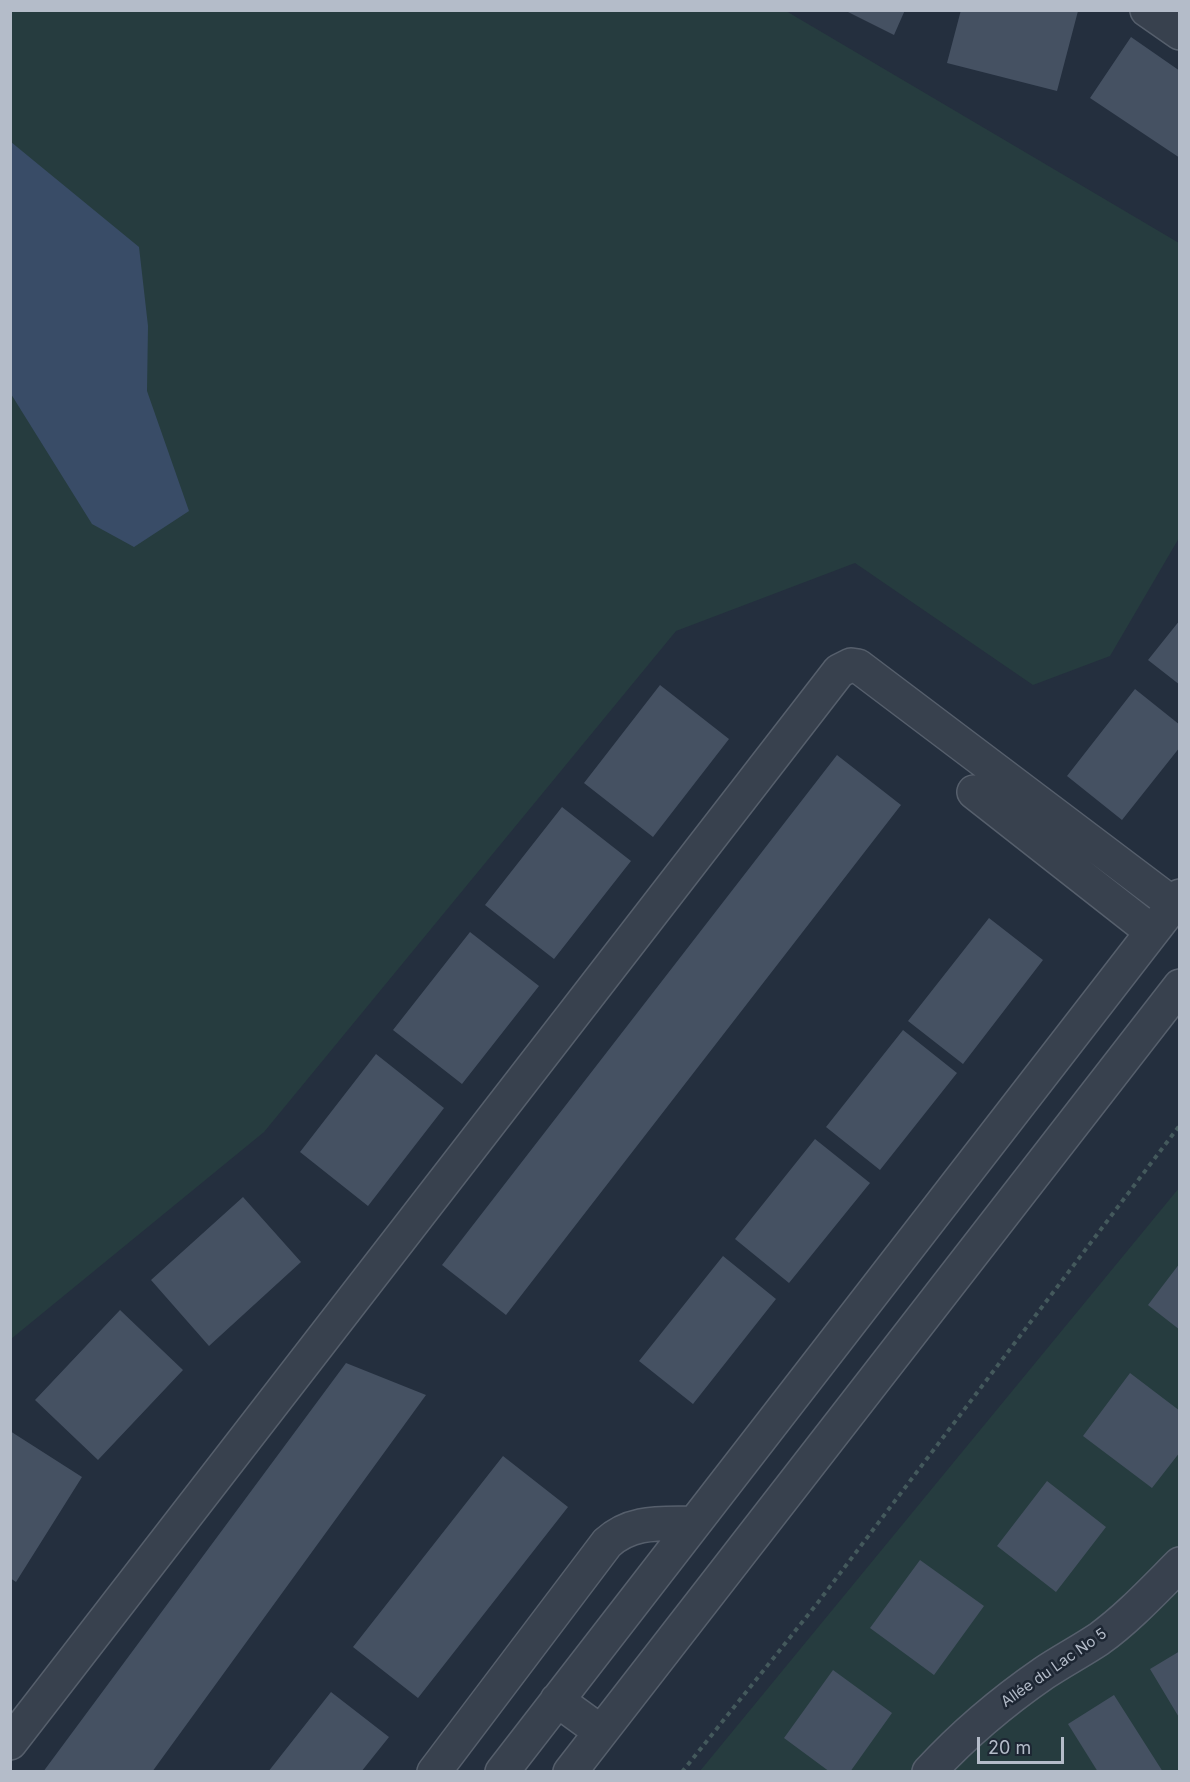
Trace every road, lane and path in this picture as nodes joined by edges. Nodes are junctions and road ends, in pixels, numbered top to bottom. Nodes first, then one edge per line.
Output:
1 (1146, 10) edge
2 (1179, 33) edge
3 (974, 792) dead end
4 (1176, 900) edge
5 (1151, 931) junction
6 (1179, 986) edge
7 (1179, 1125) edge
8 (693, 1523) junction
9 (1179, 1564) edge
10 (557, 1700) junction
11 (601, 1732) junction
12 (10, 1743) edge
13 (456, 1743) junction
14 (434, 1772) edge
15 (490, 1772) edge
16 (502, 1772) edge
17 (570, 1772) edge
18 (682, 1772) edge
19 (929, 1772) edge

1 - 2 street
3 - 5 street
4 - 5 street
4 - 12 street
5 - 8 street
6 - 11 street
7 - 18 path
8 - 10 street
8 - 13 street
9 - 19 street, Allée du Lac No 5
10 - 11 street
10 - 16 street
11 - 17 street
13 - 14 street
13 - 15 street

